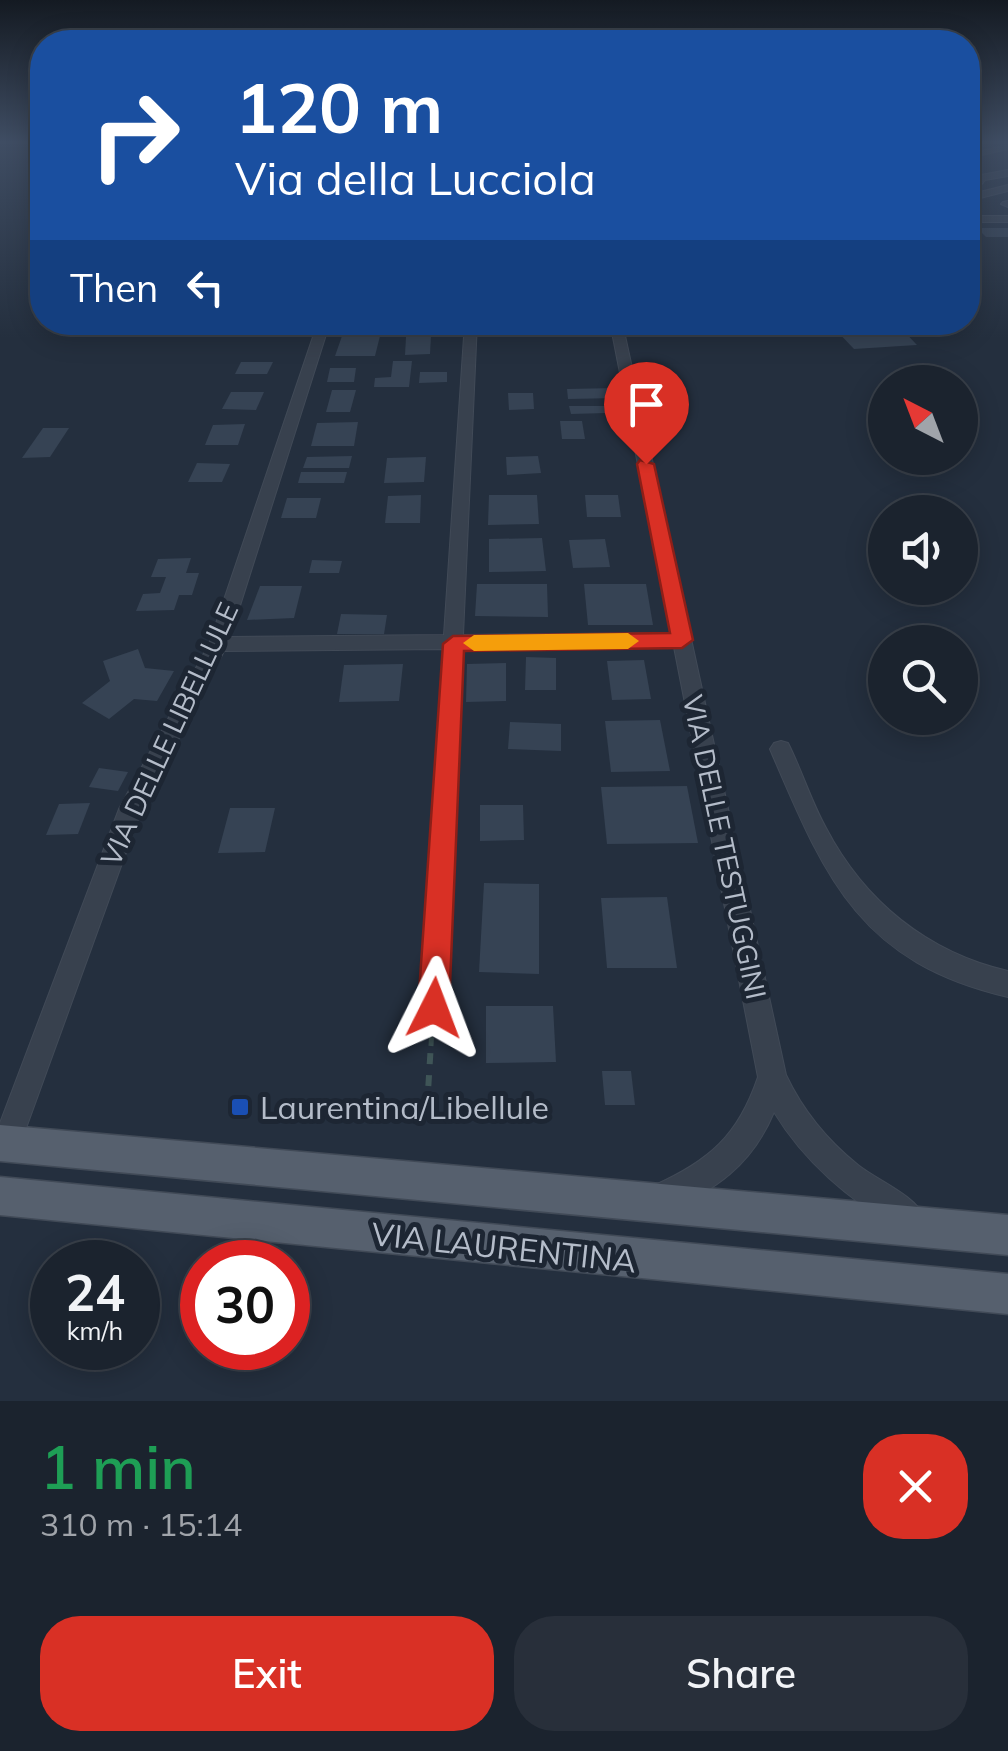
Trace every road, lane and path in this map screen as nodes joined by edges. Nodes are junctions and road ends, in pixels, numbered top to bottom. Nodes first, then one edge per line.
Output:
1 (980, 222) edge
2 (1008, 222) edge
3 (320, 335) edge
4 (470, 335) edge
5 (619, 335) edge
6 (682, 640) junction
7 (218, 644) junction
8 (453, 644) junction
9 (781, 749) dead end
10 (1008, 984) edge
11 (434, 1008) joint
12 (772, 1077) junction
13 (427, 1108) dead end
14 (3, 1143) edge
15 (0, 1196) edge
16 (647, 1204) junction
17 (924, 1227) junction
18 (1008, 1235) edge
19 (1003, 1297) edge

1 - 2 street
3 - 7 street, VIA DELLE LIBELLULE
4 - 8 street
5 - 6 street, VIA DELLE TESTUGGINI
6 - 8 street
6 - 12 street, VIA DELLE TESTUGGINI
7 - 8 street
7 - 14 street, VIA DELLE LIBELLULE
8 - 11 street
9 - 10 street
11 - 13 path
12 - 16 street
12 - 17 street
14 - 16 main road, VIA LAURENTINA
15 - 19 main road, VIA LAURENTINA
16 - 17 main road, VIA LAURENTINA
17 - 18 main road, VIA LAURENTINA

